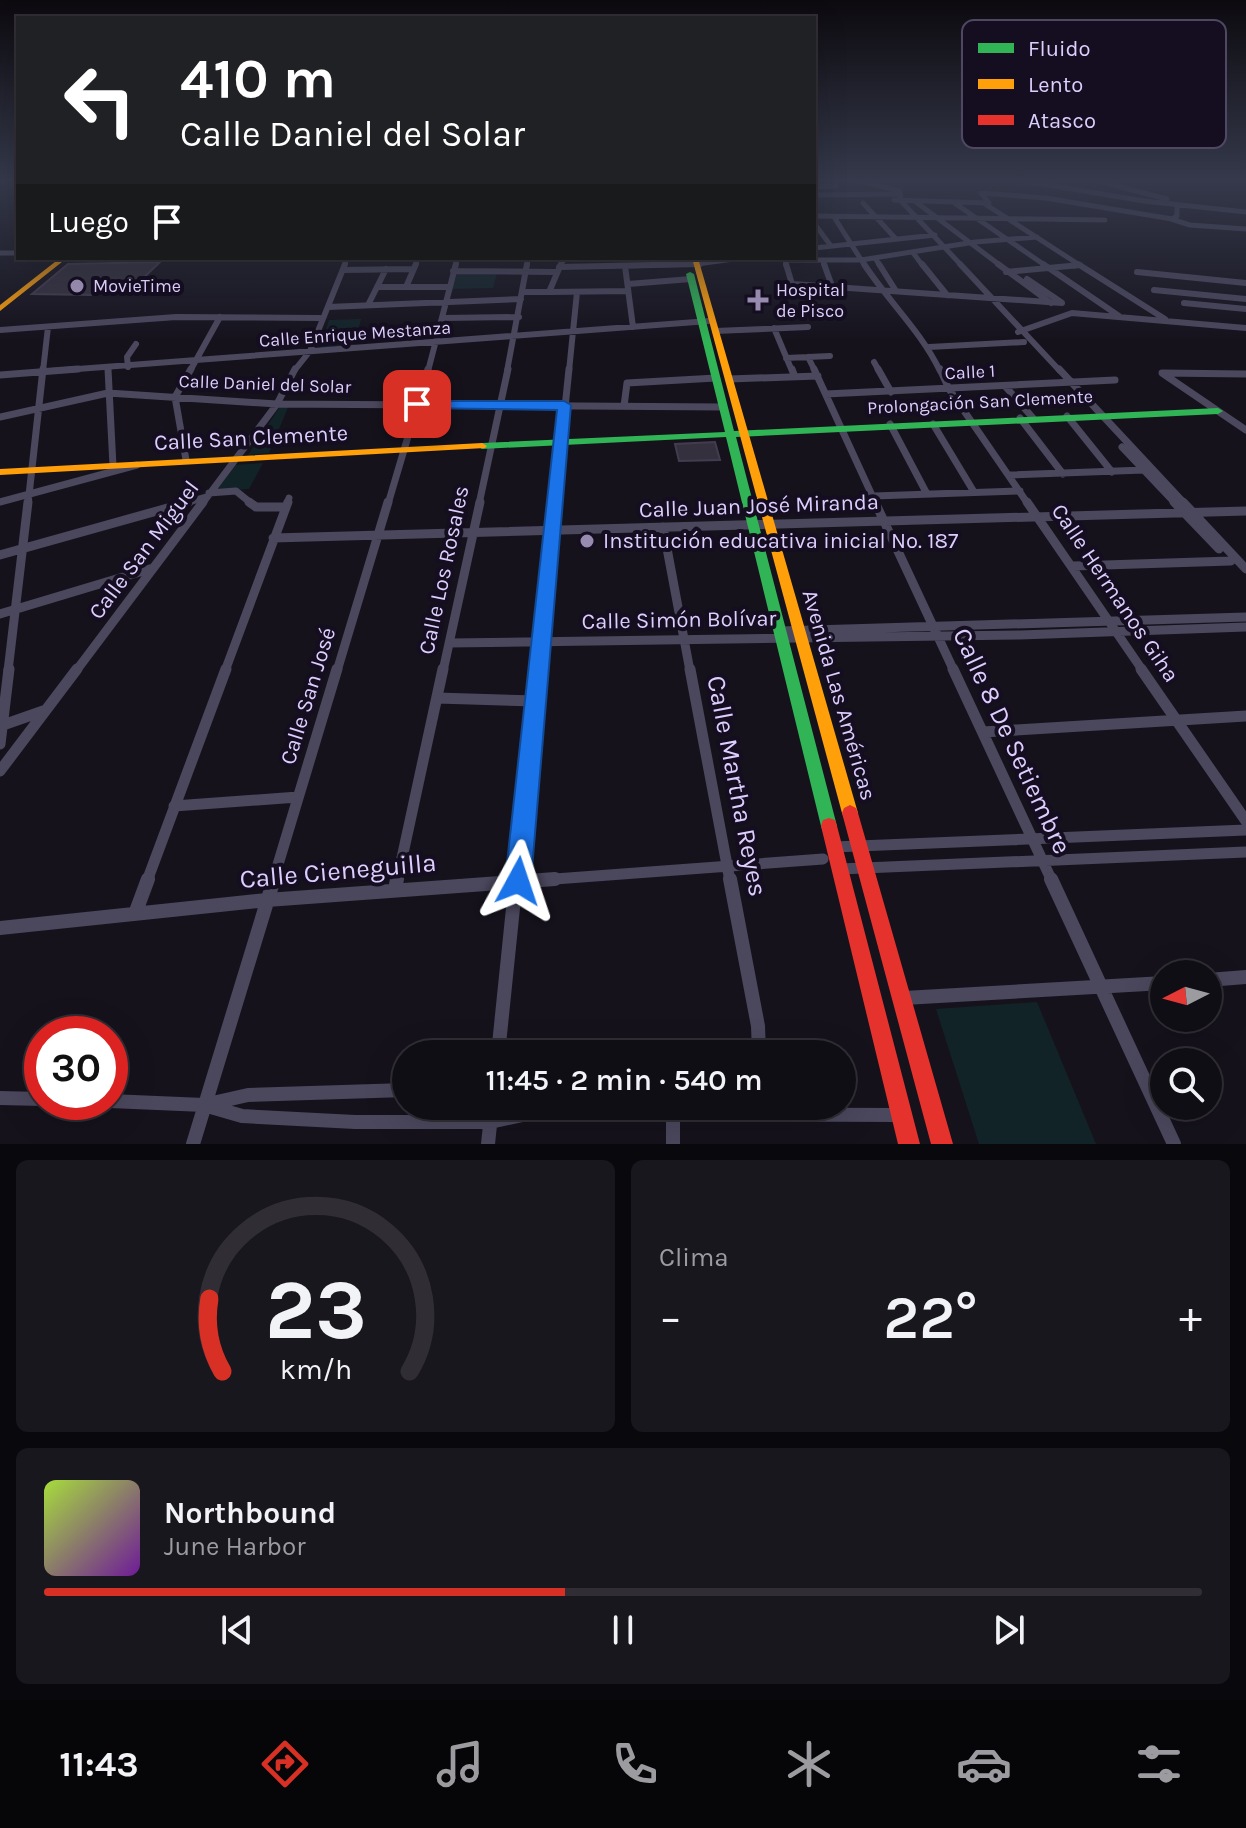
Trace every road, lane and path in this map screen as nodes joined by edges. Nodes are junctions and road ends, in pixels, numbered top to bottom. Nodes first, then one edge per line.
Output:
1 (822, 234) edge
2 (844, 234) edge
3 (892, 234) edge
4 (959, 234) edge
5 (963, 234) edge
6 (1000, 234) edge
7 (1033, 234) edge
8 (932, 236) joint
9 (1037, 237) junction
10 (896, 239) junction
11 (1008, 240) junction
12 (849, 244) junction
13 (973, 244) junction
14 (831, 246) junction
15 (816, 248) edge
16 (946, 249) junction
17 (914, 254) junction
18 (875, 258) junction
19 (54, 260) edge
20 (61, 260) edge
21 (346, 260) edge
22 (417, 260) edge
23 (456, 260) edge
24 (528, 260) edge
25 (564, 260) edge
26 (785, 260) edge
27 (816, 260) edge
28 (823, 260) junction
29 (861, 260) junction
30 (691, 261) edge
31 (1080, 265) junction
32 (625, 266) junction
33 (1049, 268) junction
34 (386, 269) junction
35 (412, 269) junction
36 (557, 269) junction
37 (343, 270) junction
38 (453, 271) junction
39 (527, 271) junction
40 (1010, 271) junction
41 (1137, 272) dead end
42 (691, 279) junction
43 (1224, 281) junction
44 (1246, 283) edge
45 (832, 286) junction
46 (377, 287) junction
47 (406, 287) junction
48 (450, 287) junction
49 (628, 288) junction
50 (881, 290) junction
51 (1154, 290) dead end
52 (18, 291) junction
53 (896, 291) junction
54 (549, 292) junction
55 (577, 292) junction
56 (522, 295) junction
57 (947, 295) junction
58 (989, 298) junction
59 (1242, 299) edge
60 (447, 300) junction
61 (0, 303) edge
62 (1051, 303) junction
63 (1062, 303) junction
64 (1184, 303) dead end
65 (368, 305) junction
66 (328, 307) junction
67 (1246, 308) edge
68 (0, 309) edge
69 (1072, 313) junction
70 (220, 317) junction
71 (519, 317) junction
72 (1120, 317) junction
73 (320, 318) junction
74 (443, 318) junction
75 (1168, 321) junction
76 (710, 324) junction
77 (48, 327) junction
78 (633, 327) junction
79 (808, 327) dead end
80 (774, 328) junction
81 (1246, 328) edge
82 (0, 330) edge
83 (571, 332) junction
84 (1019, 332) junction
85 (515, 337) junction
86 (437, 341) junction
87 (1024, 342) junction
88 (136, 344) dead end
89 (929, 347) junction
90 (310, 351) junction
91 (830, 356) dead end
92 (808, 357) junction
93 (786, 358) junction
94 (196, 360) junction
95 (874, 362) dead end
96 (128, 367) junction
97 (108, 368) junction
98 (43, 372) junction
99 (1246, 374) edge
100 (0, 375) edge
101 (818, 376) junction
102 (795, 377) junction
103 (723, 378) junction
104 (1115, 380) dead end
105 (1066, 382) junction
106 (1005, 386) junction
107 (949, 389) junction
108 (891, 392) junction
109 (108, 393) junction
110 (826, 394) junction
111 (175, 397) junction
112 (726, 399) junction
113 (277, 404) junction
114 (417, 404) junction
115 (501, 405) junction
116 (564, 405) junction
117 (624, 406) junction
118 (38, 408) junction
119 (1218, 411) junction
120 (1095, 414) junction
121 (1067, 416) junction
122 (0, 417) edge
123 (1027, 418) junction
124 (971, 421) junction
125 (890, 424) junction
126 (933, 424) junction
127 (843, 427) junction
128 (1246, 430) edge
129 (744, 433) junction
130 (730, 434) junction
131 (561, 442) junction
132 (492, 444) junction
133 (403, 450) junction
134 (235, 458) junction
135 (186, 460) junction
136 (145, 464) junction
137 (113, 466) junction
138 (1144, 470) junction
139 (31, 471) junction
140 (0, 472) edge
141 (1112, 472) junction
142 (1063, 474) junction
143 (1009, 475) junction
144 (1020, 491) junction
145 (974, 492) junction
146 (927, 494) junction
147 (28, 495) junction
148 (208, 495) junction
149 (874, 496) junction
150 (0, 502) edge
151 (1246, 511) edge
152 (1181, 512) junction
153 (1192, 512) junction
154 (1038, 517) junction
155 (886, 521) junction
156 (753, 524) junction
157 (770, 524) junction
158 (663, 527) junction
159 (553, 530) junction
160 (473, 532) junction
161 (378, 535) junction
162 (273, 538) junction
163 (22, 549) junction
164 (0, 555) edge
165 (1231, 561) junction
166 (1073, 566) junction
167 (153, 568) junction
168 (1246, 569) edge
169 (1246, 578) edge
170 (15, 610) junction
171 (0, 614) edge
172 (1246, 617) edge
173 (1110, 621) junction
174 (1246, 627) edge
175 (938, 631) junction
176 (1118, 632) junction
177 (801, 634) junction
178 (781, 635) junction
179 (684, 640) junction
180 (542, 642) junction
181 (449, 643) junction
182 (437, 698) junction
183 (536, 701) junction
184 (46, 710) junction
185 (1246, 716) edge
186 (1177, 719) junction
187 (1, 726) edge
188 (983, 732) junction
189 (0, 744) edge
190 (0, 771) edge
191 (298, 797) junction
192 (174, 806) junction
193 (1246, 821) edge
194 (1246, 830) edge
195 (1032, 838) junction
196 (860, 846) junction
197 (834, 847) junction
198 (1246, 852) edge
199 (823, 859) junction
200 (1042, 859) junction
201 (728, 866) junction
202 (866, 868) junction
203 (839, 869) junction
204 (518, 881) junction
205 (395, 890) junction
206 (267, 900) junction
207 (135, 914) junction
208 (0, 928) edge
209 (1246, 977) edge
210 (1222, 979) edge
211 (1150, 984) edge
212 (1102, 989) junction
213 (902, 999) junction
214 (500, 1040) edge
215 (758, 1040) edge
216 (392, 1090) edge
217 (0, 1098) edge
218 (24, 1099) edge
219 (128, 1102) edge
220 (204, 1105) junction
221 (856, 1113) edge
222 (392, 1115) edge
223 (902, 1115) junction
224 (490, 1120) edge
225 (673, 1120) edge
226 (193, 1144) edge
227 (488, 1144) edge
228 (673, 1144) edge
229 (909, 1144) edge
230 (942, 1144) edge
231 (1174, 1144) edge

1 - 14 street
2 - 12 street, Calle Hermanos Giha
3 - 10 street
4 - 13 street
5 - 13 street
6 - 11 street
7 - 9 street
8 - 10 street
8 - 16 street
9 - 11 street
9 - 31 street
10 - 12 street
11 - 13 street
11 - 33 street
12 - 14 street
12 - 29 street, Calle Hermanos Giha
13 - 16 street
13 - 40 street
14 - 15 street
16 - 17 street
16 - 58 street
17 - 18 street
17 - 57 street
18 - 29 street
18 - 53 street
19 - 52 main road
20 - 52 main road
21 - 37 street, Calle San Miguel
22 - 35 street
23 - 38 street, Calle San José
24 - 39 street, Calle Los Rosales
25 - 36 street
26 - 45 street
27 - 28 street
28 - 29 street
28 - 45 street
29 - 50 street, Calle Hermanos Giha
30 - 32 street
30 - 42 main road, Avenida Las Américas
30 - 76 main road, Avenida Las Américas
31 - 33 street
31 - 75 street
32 - 36 street
32 - 49 street
33 - 40 street
33 - 72 street
34 - 35 street
34 - 37 street
34 - 46 street
35 - 47 street
36 - 39 street
36 - 54 street
37 - 66 street, Calle San Miguel
38 - 39 street
38 - 48 street, Calle San José
39 - 56 street, Calle Los Rosales
40 - 62 street
40 - 63 street
41 - 43 street
42 - 49 street
42 - 76 main road, Avenida Las Américas
43 - 44 street
43 - 59 street
45 - 50 street
46 - 47 street
46 - 65 street
47 - 48 street
48 - 60 street, Calle San José
49 - 55 street
49 - 78 street
50 - 53 street
50 - 89 street, Calle Hermanos Giha
51 - 59 street
52 - 61 main road
52 - 68 main road
53 - 57 street
54 - 55 street
54 - 56 street
55 - 83 street
56 - 60 street
56 - 71 street, Calle Los Rosales
57 - 58 street
58 - 62 street
58 - 84 street
59 - 67 street
60 - 65 street
60 - 74 street, Calle San José
62 - 63 street
62 - 69 street
63 - 69 street
64 - 67 street
65 - 66 street
66 - 73 street, Calle San Miguel
69 - 72 street
69 - 84 street
70 - 73 street
70 - 77 street
70 - 94 street
71 - 74 street
71 - 85 street, Calle Los Rosales
72 - 75 street
73 - 90 street, Calle San Miguel
74 - 86 street, Calle San José
75 - 81 street
76 - 78 street, Calle Enrique Mestanza
76 - 80 street, Calle Enrique Mestanza
76 - 103 main road, Avenida Las Américas
77 - 82 street
77 - 98 street
78 - 83 street, Calle Enrique Mestanza
79 - 80 street, Calle Enrique Mestanza
80 - 93 street
83 - 85 street, Calle Enrique Mestanza
83 - 116 street
84 - 87 street
84 - 105 street
85 - 86 street, Calle Enrique Mestanza
85 - 115 street, Calle Los Rosales
86 - 90 street, Calle Enrique Mestanza
86 - 114 street, Calle San José
87 - 89 street
87 - 105 street
88 - 96 street
89 - 107 street, Calle Hermanos Giha
90 - 94 street, Calle Enrique Mestanza
90 - 113 street, Calle San Miguel
91 - 92 street
92 - 93 street
92 - 101 street, Calle 8 De Setiembre
93 - 102 street
94 - 96 street, Calle Enrique Mestanza
94 - 111 street
95 - 108 street
96 - 97 street, Calle Enrique Mestanza
97 - 98 street, Calle Enrique Mestanza
97 - 109 street
98 - 100 street, Calle Enrique Mestanza
98 - 118 street
99 - 119 street
101 - 102 street
101 - 110 street, Calle 8 De Setiembre
102 - 103 street
103 - 112 main road, Avenida Las Américas
103 - 117 street
104 - 105 street, Calle 1
105 - 106 street, Calle 1
105 - 120 street
106 - 107 street, Calle 1
106 - 123 street
107 - 108 street, Calle 1
107 - 124 street, Calle Hermanos Giha
108 - 110 street, Calle 1
109 - 111 street, Calle Daniel del Solar
109 - 118 street, Calle Daniel del Solar
109 - 137 street
110 - 127 street, Calle 8 De Setiembre
111 - 113 street, Calle Daniel del Solar
111 - 135 street
112 - 117 street, Calle Daniel del Solar
112 - 129 main road, Avenida Las Américas
112 - 130 main road, Avenida Las Américas
113 - 114 street, Calle Daniel del Solar
113 - 134 street, Calle San Miguel
114 - 115 street, Calle Daniel del Solar
114 - 133 street, Calle San José
115 - 116 street, Calle Daniel del Solar
115 - 132 street, Calle Los Rosales
116 - 117 street, Calle Daniel del Solar
116 - 131 street
118 - 122 street, Calle Daniel del Solar
118 - 139 street
119 - 120 main road, Prolongación San Clemente
119 - 128 street
120 - 121 main road, Prolongación San Clemente
120 - 138 street
120 - 153 street
121 - 123 main road, Prolongación San Clemente
121 - 141 street
123 - 124 main road, Prolongación San Clemente
123 - 142 street
124 - 126 main road, Prolongación San Clemente
124 - 143 street, Calle Hermanos Giha
125 - 126 main road, Prolongación San Clemente
125 - 127 main road, Prolongación San Clemente
125 - 146 street
126 - 145 street
127 - 129 main road, Prolongación San Clemente
127 - 149 street, Calle 8 De Setiembre
129 - 130 main road, Calle San Clemente
129 - 157 main road, Avenida Las Américas
130 - 131 main road, Calle San Clemente
130 - 156 main road, Avenida Las Américas
131 - 132 main road, Calle San Clemente
131 - 159 street
132 - 133 main road, Calle San Clemente
132 - 160 street, Calle Los Rosales
133 - 134 main road, Calle San Clemente
133 - 161 street, Calle San José
134 - 135 main road, Calle San Clemente
134 - 148 street, Calle San Miguel
135 - 136 main road, Calle San Clemente
136 - 137 main road, Calle San Clemente
136 - 147 street
137 - 139 main road, Calle San Clemente
138 - 141 street
138 - 152 street
139 - 140 main road, Calle San Clemente
139 - 147 street
141 - 142 street
142 - 143 street
143 - 144 street, Calle Hermanos Giha
144 - 145 street
144 - 154 street, Calle Hermanos Giha
145 - 146 street
146 - 149 street
147 - 150 street
147 - 163 street
148 - 162 street
148 - 163 street
148 - 167 street, Calle San Miguel
149 - 155 street, Calle 8 De Setiembre
151 - 153 street, Calle Juan José Miranda
152 - 153 street, Calle Juan José Miranda
152 - 154 street, Calle Juan José Miranda
152 - 165 street
153 - 168 street
154 - 155 street, Calle Juan José Miranda
154 - 166 street, Calle Hermanos Giha
155 - 157 street, Calle Juan José Miranda
155 - 175 street, Calle 8 De Setiembre
156 - 157 street, Calle Juan José Miranda
156 - 158 street, Calle Juan José Miranda
156 - 178 main road, Avenida Las Américas
157 - 177 main road, Avenida Las Américas
158 - 159 street, Calle Juan José Miranda
158 - 179 street, Calle Martha Reyes
159 - 160 street, Calle Juan José Miranda
159 - 180 street
160 - 161 street, Calle Juan José Miranda
160 - 181 street, Calle Los Rosales
161 - 162 street, Calle Juan José Miranda
161 - 191 street, Calle San José
162 - 192 street
163 - 164 street
163 - 170 street
165 - 166 street
165 - 169 street
166 - 173 street, Calle Hermanos Giha
167 - 170 street
167 - 184 street, Calle San Miguel
170 - 171 street
170 - 187 street
172 - 173 street, Calle Simón Bolívar
173 - 175 street, Calle Simón Bolívar
173 - 176 street, Calle Hermanos Giha
174 - 176 street, Calle Simón Bolívar
175 - 176 street, Calle Simón Bolívar
175 - 177 street, Calle Simón Bolívar
175 - 188 street, Calle 8 De Setiembre
176 - 186 street, Calle Hermanos Giha
177 - 178 street, Calle Simón Bolívar
177 - 196 main road, Avenida Las Américas
178 - 179 street, Calle Simón Bolívar
178 - 197 main road, Avenida Las Américas
179 - 180 street, Calle Simón Bolívar
179 - 201 street, Calle Martha Reyes
180 - 181 street, Calle Simón Bolívar
180 - 183 street
181 - 182 street, Calle Los Rosales
182 - 183 street
182 - 205 street, Calle Los Rosales
183 - 204 street
184 - 187 street
184 - 190 street, Calle San Miguel
185 - 186 street
186 - 188 street
186 - 193 street, Calle Hermanos Giha
187 - 189 street
188 - 195 street, Calle 8 De Setiembre
191 - 192 street
191 - 206 street, Calle San José
192 - 207 street
194 - 195 street
195 - 196 street
195 - 200 street, Calle 8 De Setiembre
196 - 197 street
196 - 202 main road, Avenida Las Américas
197 - 199 street
197 - 203 main road, Avenida Las Américas
198 - 200 street
199 - 201 street, Calle Cieneguilla
199 - 203 street
200 - 202 street
200 - 212 street, Calle 8 De Setiembre
201 - 204 street, Calle Cieneguilla
201 - 215 street, Calle Martha Reyes
202 - 203 street
202 - 213 main road, Avenida Las Américas
203 - 223 main road, Avenida Las Américas
204 - 205 street, Calle Cieneguilla
204 - 214 street
205 - 206 street, Calle Cieneguilla
206 - 207 street, Calle Cieneguilla
206 - 220 street, Calle San José
207 - 208 street, Calle Cieneguilla
209 - 210 street
211 - 212 street
212 - 213 street
212 - 231 street, Calle 8 De Setiembre
213 - 230 main road, Avenida Las Américas
216 - 220 street
217 - 218 street
219 - 220 street
220 - 222 street
220 - 226 street, Calle San José
221 - 223 street
223 - 229 main road, Avenida Las Américas
224 - 227 street
225 - 228 street

